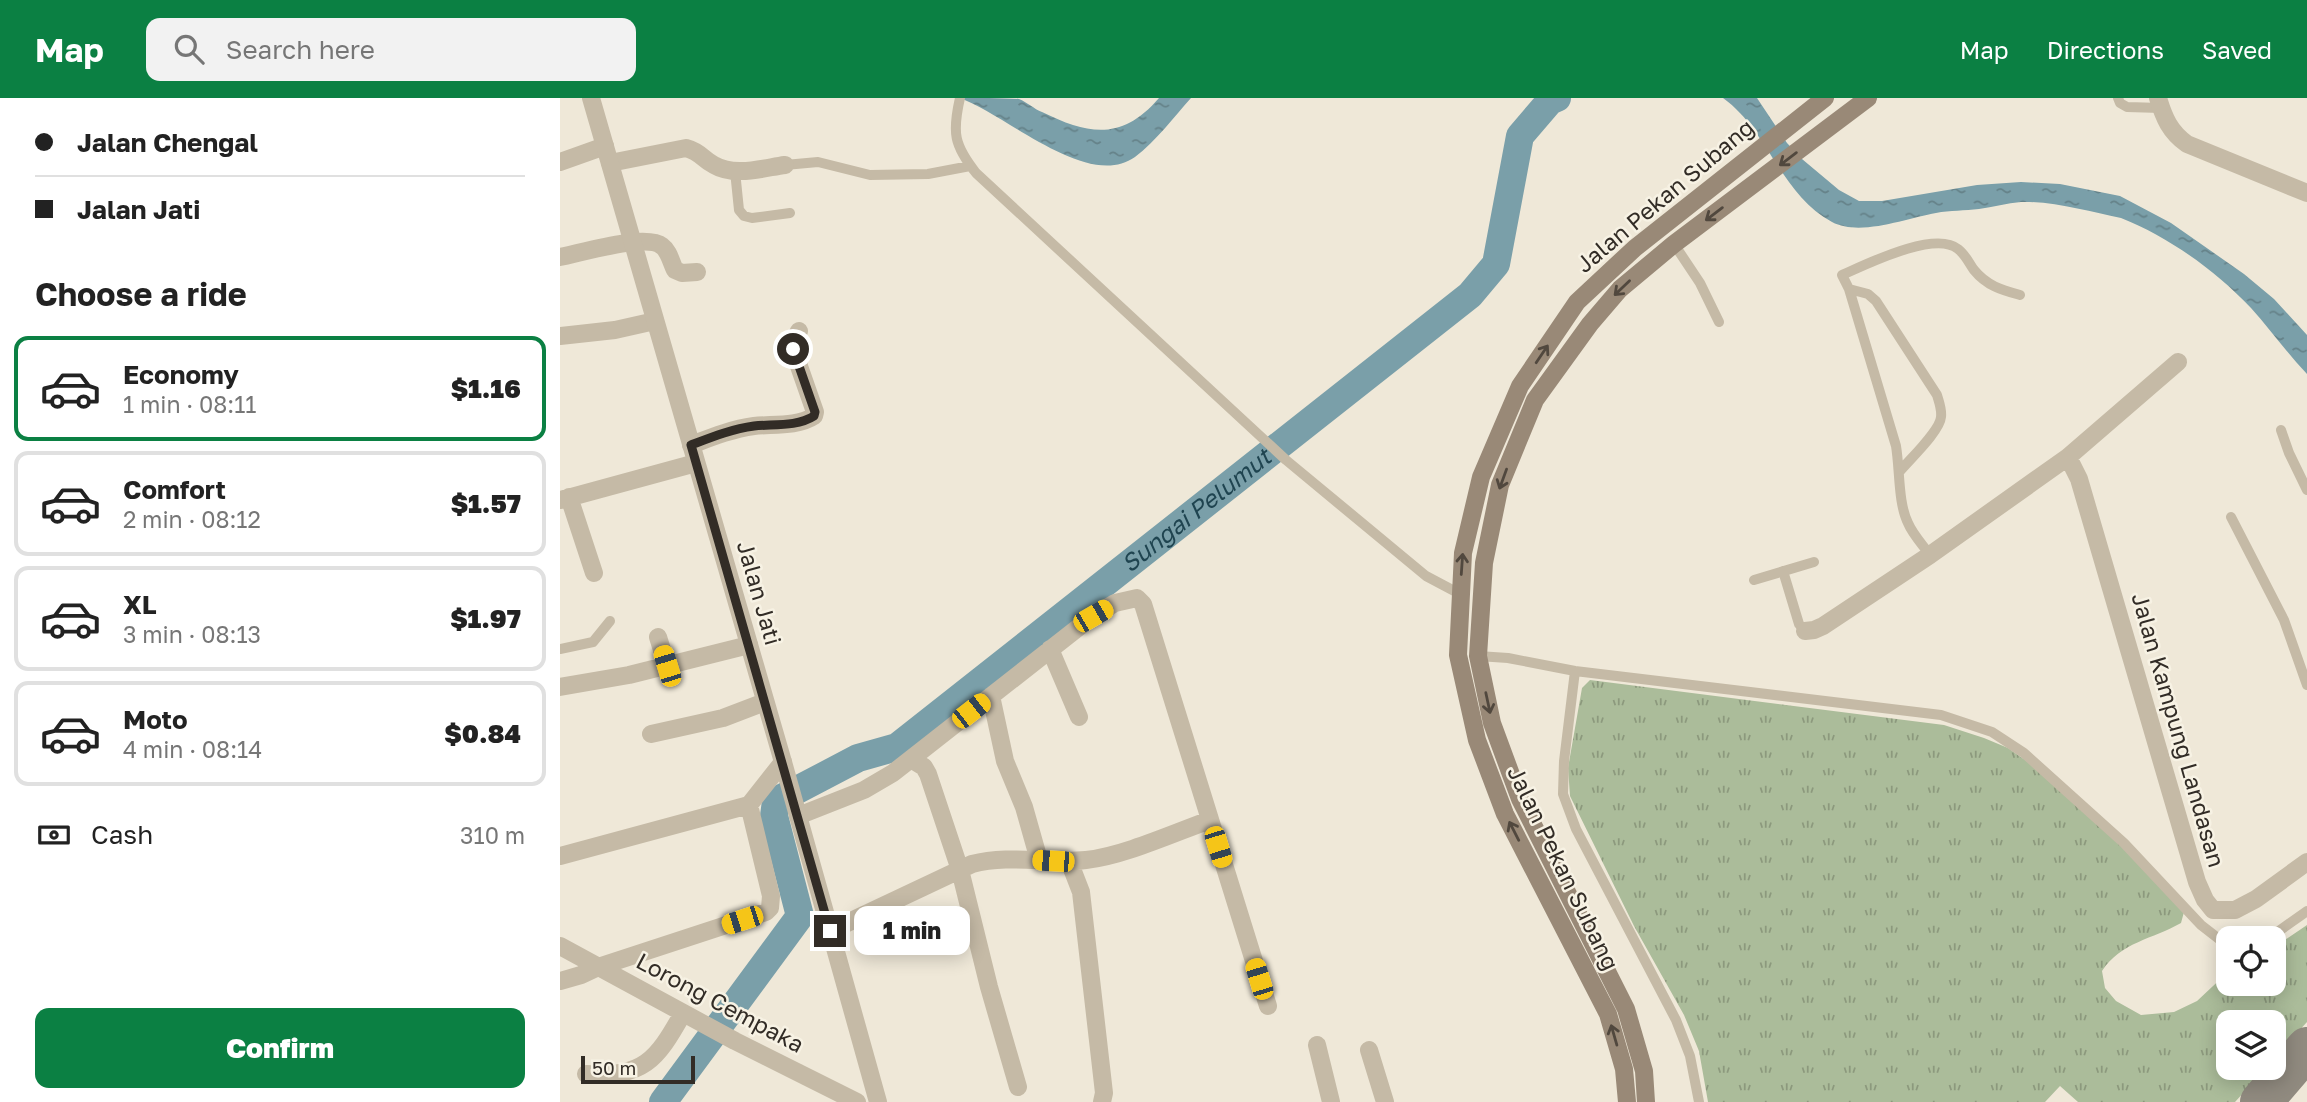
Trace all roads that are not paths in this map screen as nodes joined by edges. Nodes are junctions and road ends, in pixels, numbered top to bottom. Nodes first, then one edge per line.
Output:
1 (591, 98) edge
2 (1868, 98) edge
3 (2118, 98) edge
4 (959, 102) edge
5 (2159, 103) edge
6 (1817, 104) edge
7 (607, 155) junction
8 (560, 162) edge
9 (785, 165) joint
10 (970, 166) junction
11 (735, 171) junction
12 (2307, 193) edge
13 (790, 213) dead end
14 (632, 242) junction
15 (1674, 244) junction
16 (560, 257) edge
17 (697, 272) dead end
18 (1849, 289) junction
19 (2021, 295) dead end
20 (655, 321) junction
21 (1719, 322) dead end
22 (799, 331) dead end
23 (560, 336) edge
24 (2178, 362) dead end
25 (2281, 430) dead end
26 (691, 445) junction
27 (2068, 457) junction
28 (696, 463) junction
29 (1900, 471) junction
30 (2307, 490) edge
31 (564, 498) edge
32 (2231, 517) dead end
33 (1930, 555) junction
34 (1814, 562) dead end
35 (1783, 571) junction
36 (594, 573) dead end
37 (1754, 580) dead end
38 (1460, 594) junction
39 (610, 621) dead end
40 (1805, 631) joint
41 (658, 637) dead end
42 (748, 645) junction
43 (560, 649) edge
44 (1050, 649) junction
45 (1478, 656) junction
46 (667, 666) junction
47 (1575, 671) junction
48 (562, 682) edge
49 (2307, 685) edge
50 (991, 696) junction
51 (765, 702) junction
52 (1079, 717) dead end
53 (651, 734) dead end
54 (911, 759) junction
55 (783, 762) junction
56 (749, 804) junction
57 (797, 813) junction
58 (1210, 820) junction
59 (560, 856) edge
60 (1039, 860) junction
61 (1069, 862) junction
62 (2307, 862) edge
63 (960, 870) junction
64 (2307, 911) edge
65 (2286, 926) edge
66 (830, 931) junction
67 (2216, 936) edge
68 (560, 946) edge
69 (598, 967) junction
70 (560, 981) edge
71 (1268, 1006) dead end
72 (682, 1013) junction
73 (1317, 1045) dead end
74 (1369, 1050) dead end
75 (586, 1074) dead end
76 (1018, 1087) dead end
77 (857, 1102) edge
78 (877, 1102) edge
79 (1102, 1102) edge
80 (1331, 1102) edge
81 (1385, 1102) edge
82 (1627, 1102) edge
83 (1646, 1102) edge
84 (1699, 1102) edge

1 - 7 street, Jalan Jati
2 -> 15 main road, Jalan Pekan Subang
3 - 5 lane
4 - 10 lane
5 - 12 street
38 -> 6 main road, Jalan Pekan Subang
7 - 8 street
7 - 11 street
7 - 14 street, Jalan Jati
9 - 10 lane
9 - 11 street
10 - 38 lane
11 - 13 lane
14 - 16 street
14 - 17 street
14 - 20 street, Jalan Jati
15 - 21 lane
15 -> 45 main road, Jalan Pekan Subang
18 - 19 lane
18 - 29 lane
18 - 29 lane
20 - 23 street
20 - 26 street, Jalan Jati
22 - 26 street
24 - 27 street
25 - 30 lane
26 - 28 street, Jalan Jati
27 - 33 street
27 - 62 street, Jalan Kampung Landasan
28 - 31 street
28 - 42 street, Jalan Jati
29 - 33 lane
31 - 36 street
32 - 49 lane
33 - 40 street
34 - 35 lane
35 - 37 lane
35 - 40 lane
82 -> 38 main road, Jalan Pekan Subang
39 - 43 lane
41 - 46 street
42 - 46 street
42 - 51 street, Jalan Jati
44 - 50 street
44 - 52 street
44 - 58 street
45 - 47 lane
45 -> 83 main road, Jalan Pekan Subang
46 - 48 street
47 - 67 lane
47 - 84 lane
50 - 54 street
50 - 60 street
51 - 53 street
51 - 55 street, Jalan Jati
54 - 57 street
54 - 63 street
55 - 56 street
55 - 57 street, Jalan Jati
56 - 59 street
56 - 69 street
57 - 66 street, Jalan Jati
58 - 61 street
58 - 71 street
60 - 61 street
60 - 63 street
61 - 79 street
63 - 66 street
63 - 76 street
64 - 65 lane
66 - 78 street, Jalan Jati
68 - 69 street, Lorong Cempaka
69 - 70 street
69 - 72 street, Lorong Cempaka
72 - 75 street
72 - 77 street, Lorong Cempaka
73 - 80 street
74 - 81 street

